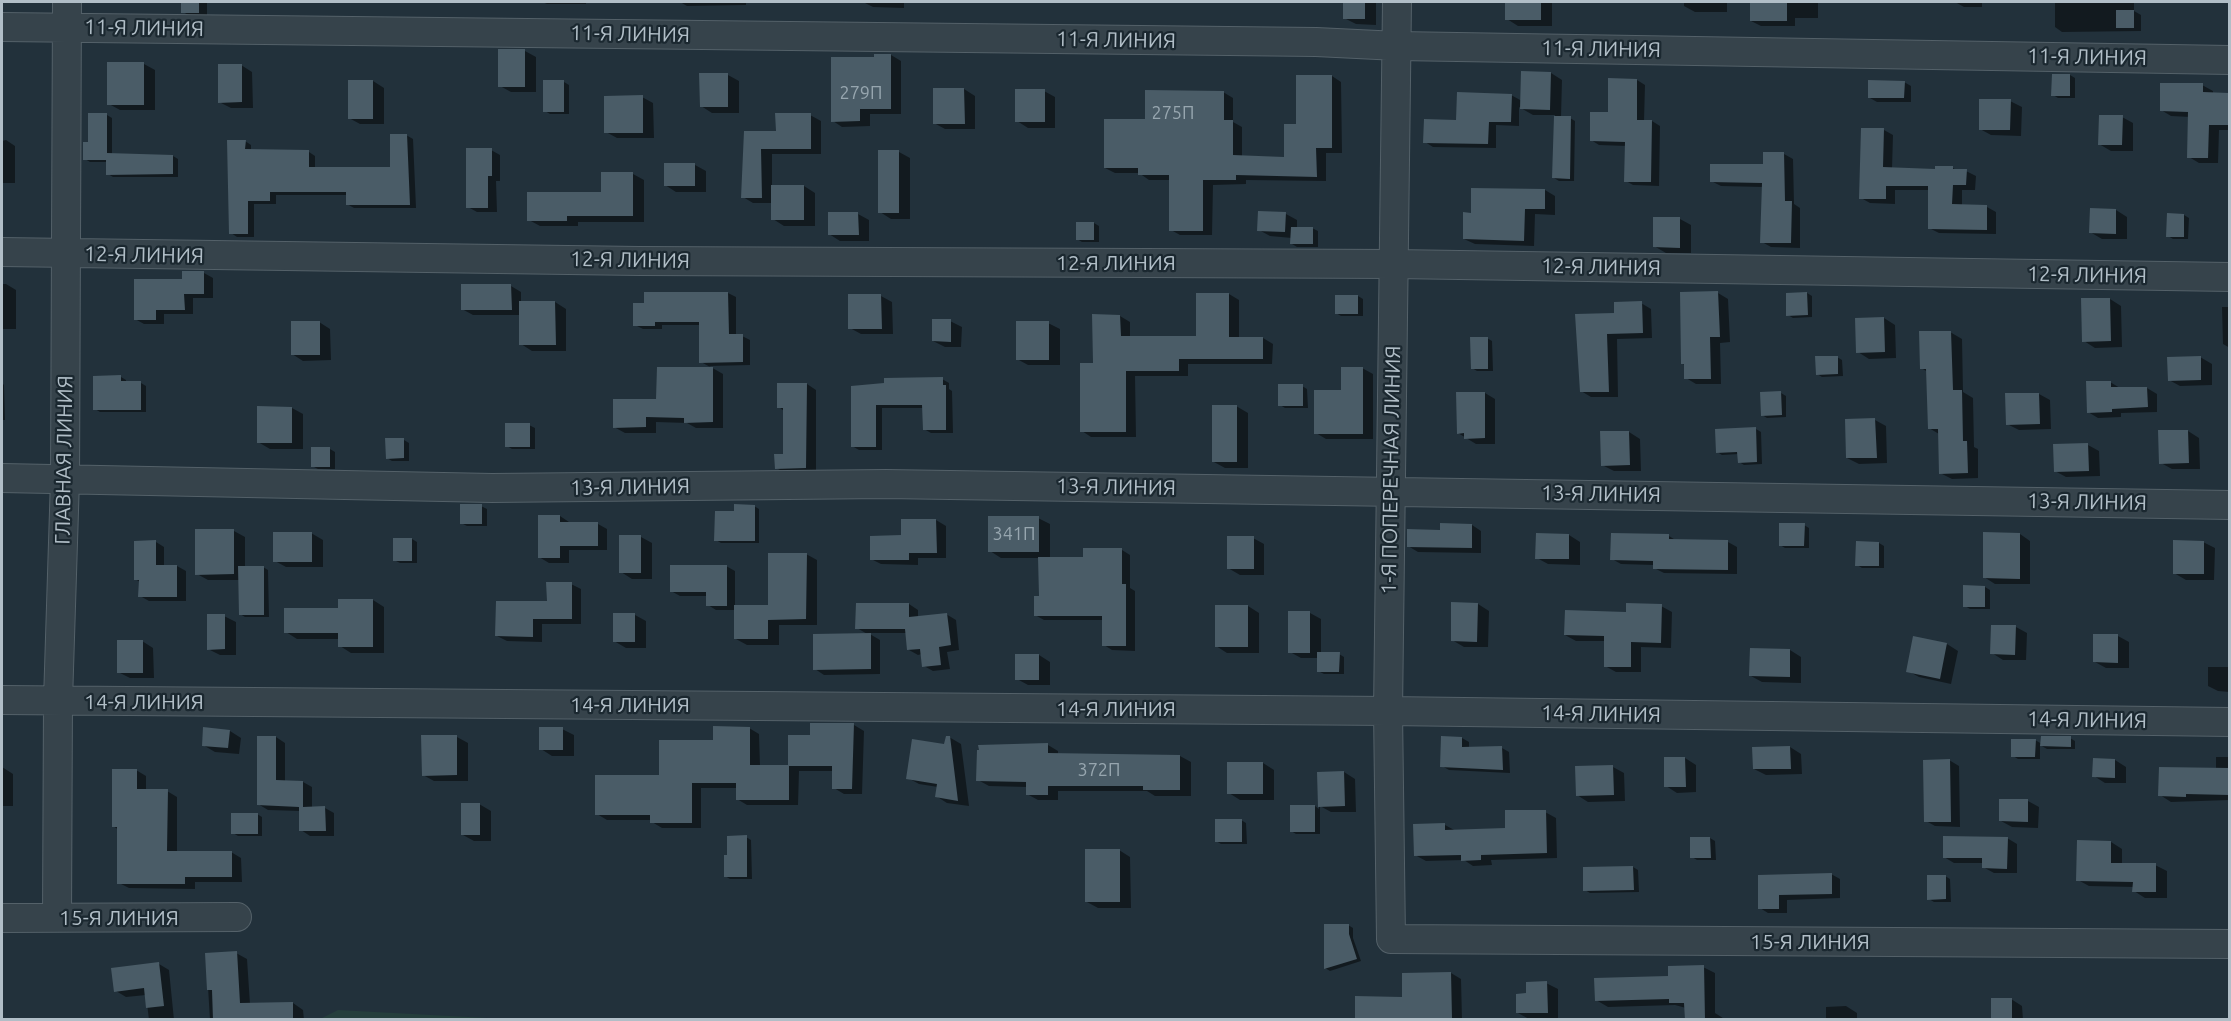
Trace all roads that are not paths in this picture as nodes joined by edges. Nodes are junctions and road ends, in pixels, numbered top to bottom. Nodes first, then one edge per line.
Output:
1 (1397, 2) edge
2 (68, 14) edge
3 (2, 27) edge
4 (1398, 46) junction
5 (2229, 60) edge
6 (2, 252) edge
7 (64, 254) junction
8 (1395, 264) junction
9 (2229, 278) edge
10 (2, 478) edge
11 (65, 480) junction
12 (1390, 490) junction
13 (2229, 505) edge
14 (2, 700) edge
15 (58, 701) junction
16 (1388, 711) junction
17 (2229, 722) edge
18 (237, 917) dead end
19 (2, 918) edge
20 (57, 918) junction
21 (1392, 939) joint
22 (2229, 944) edge

1 - 4 street, 1-Я ПОПЕРЕЧНАЯ ЛИНИЯ
2 - 3 street, 11-Я ЛИНИЯ
2 - 4 street, 11-Я ЛИНИЯ
2 - 7 street, ГЛАВНАЯ ЛИНИЯ
4 - 5 street, 11-Я ЛИНИЯ
4 - 8 street, 1-Я ПОПЕРЕЧНАЯ ЛИНИЯ
6 - 7 street, 12-Я ЛИНИЯ
7 - 8 street, 12-Я ЛИНИЯ
7 - 11 street, ГЛАВНАЯ ЛИНИЯ
8 - 9 street, 12-Я ЛИНИЯ
8 - 12 street, 1-Я ПОПЕРЕЧНАЯ ЛИНИЯ
10 - 11 street, 13-Я ЛИНИЯ
11 - 12 street, 13-Я ЛИНИЯ
11 - 15 street, ГЛАВНАЯ ЛИНИЯ
12 - 13 street, 13-Я ЛИНИЯ
12 - 16 street, 1-Я ПОПЕРЕЧНАЯ ЛИНИЯ
14 - 15 street, 14-Я ЛИНИЯ
15 - 16 street, 14-Я ЛИНИЯ
15 - 20 street, ГЛАВНАЯ ЛИНИЯ
16 - 17 street, 14-Я ЛИНИЯ
16 - 21 street, 1-Я ПОПЕРЕЧНАЯ ЛИНИЯ
18 - 20 street, 15-Я ЛИНИЯ
19 - 20 street, 15-Я ЛИНИЯ
21 - 22 street, 15-Я ЛИНИЯ

